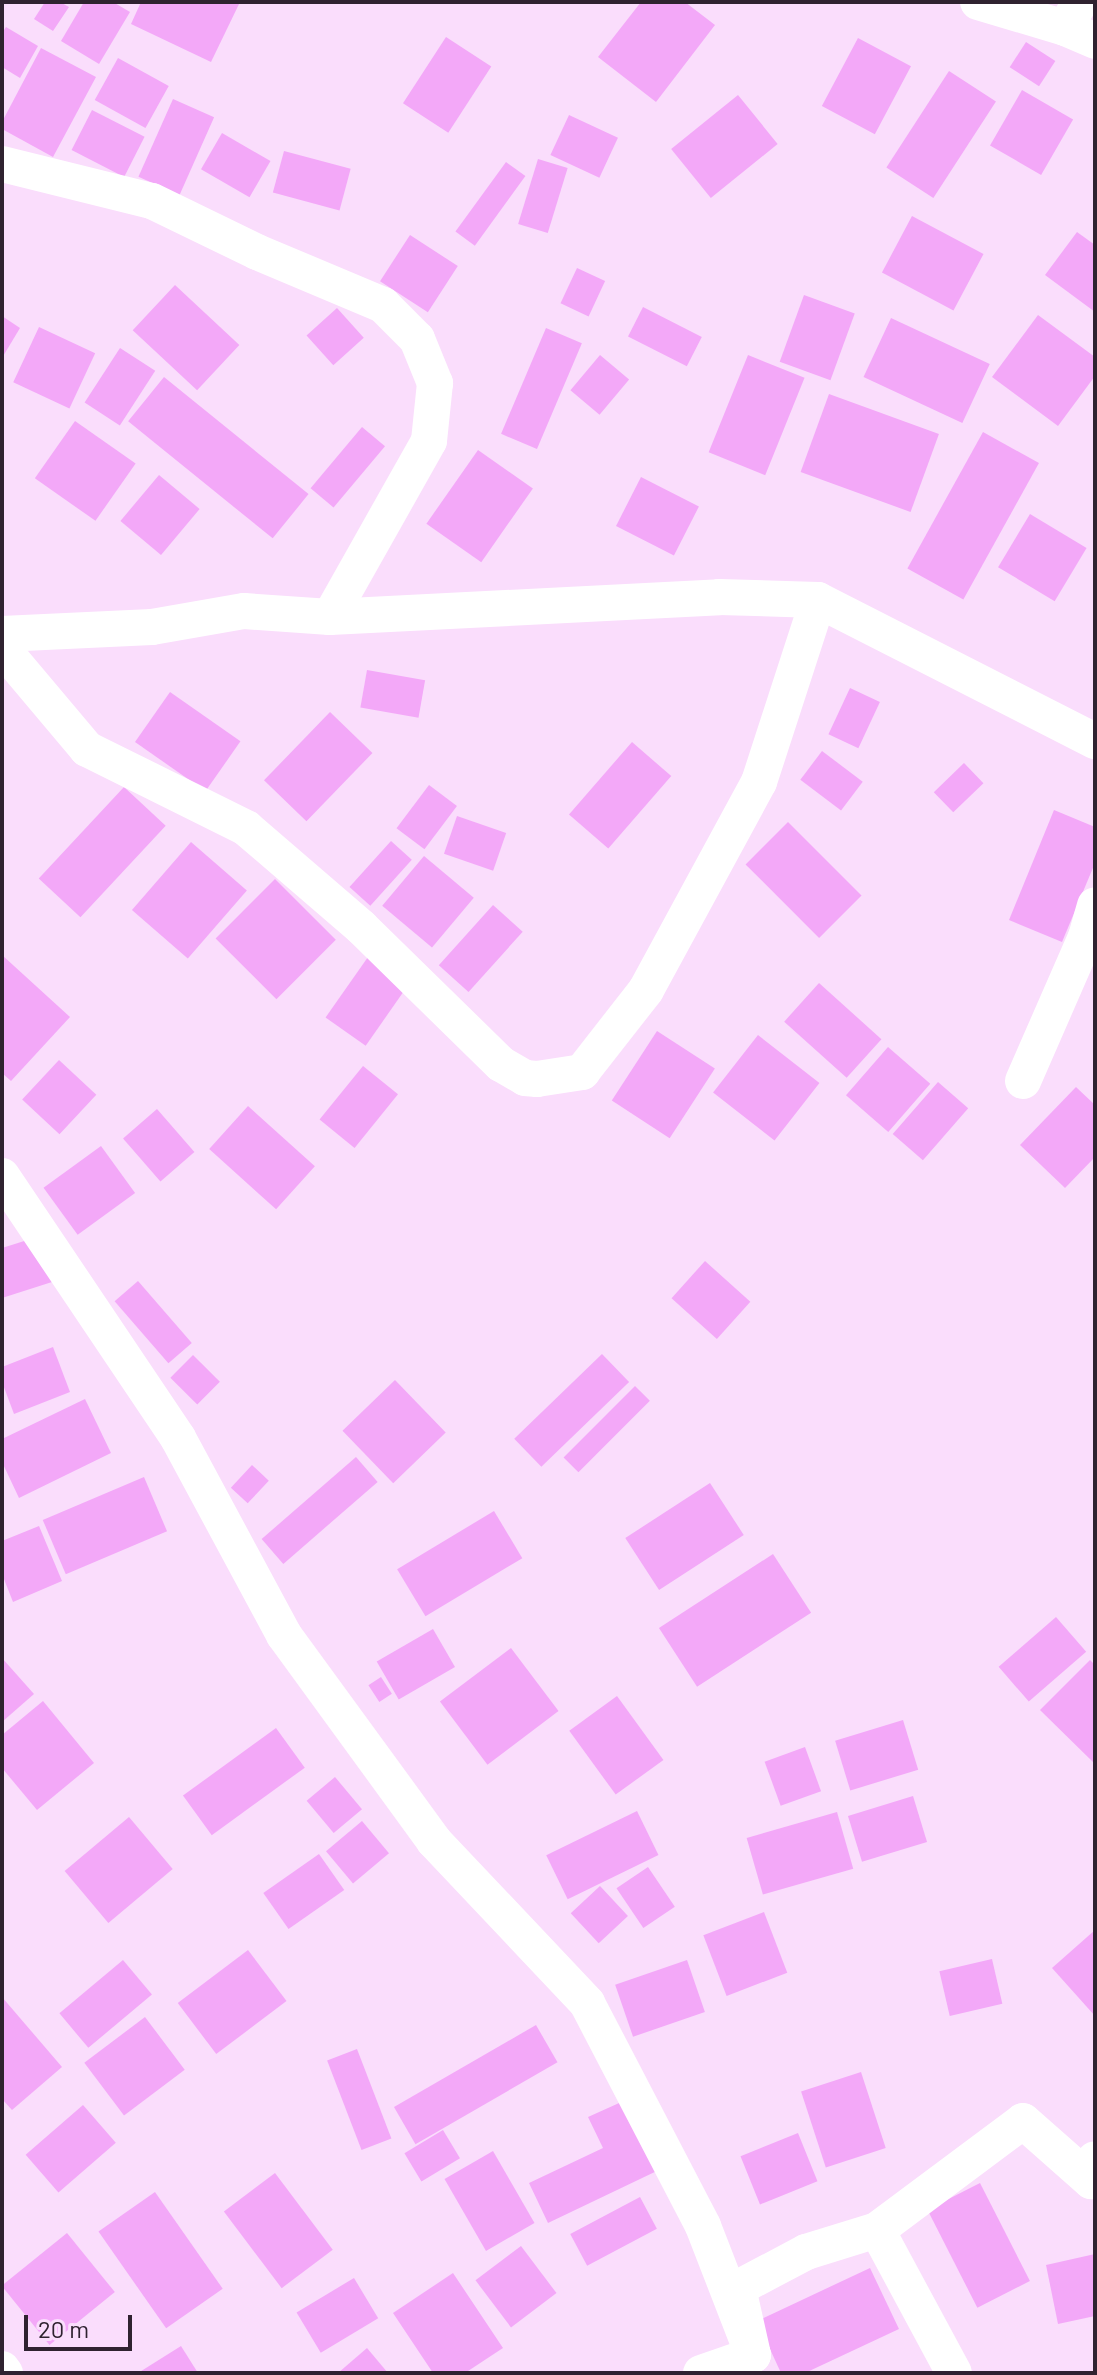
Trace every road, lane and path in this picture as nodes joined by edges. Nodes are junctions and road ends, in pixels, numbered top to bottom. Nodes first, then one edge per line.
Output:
1 (978, 2) edge
2 (1080, 24) edge
3 (2, 164) edge
4 (818, 600) junction
5 (330, 617) junction
6 (2, 634) edge
7 (2, 648) edge
8 (1095, 741) edge
9 (1095, 905) edge
10 (1023, 1081) dead end
11 (2, 1176) edge
12 (1095, 2159) edge
13 (877, 2230) junction
14 (753, 2355) junction
15 (701, 2373) edge
16 (954, 2373) edge

1 - 2 street
3 - 5 street
4 - 5 street
4 - 7 street
4 - 8 street
5 - 6 street
9 - 10 street
11 - 14 street
12 - 13 street
13 - 14 street
13 - 16 street
14 - 15 street

